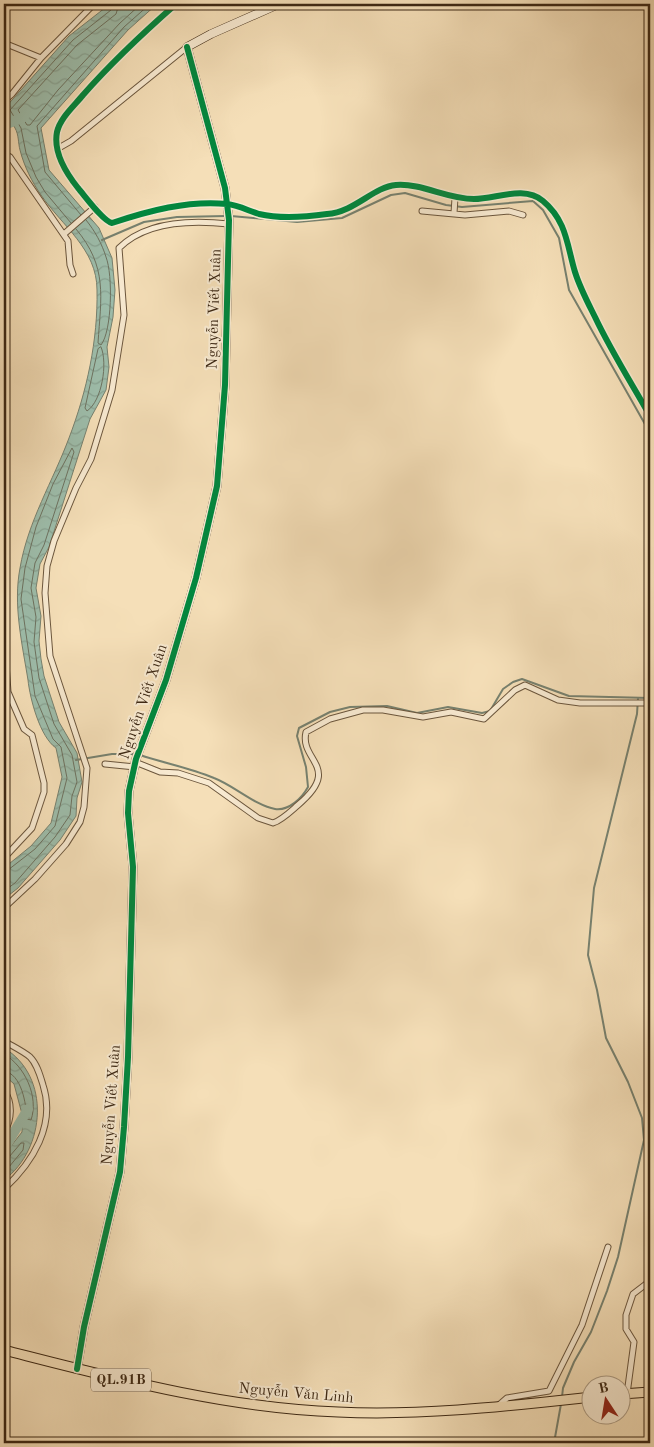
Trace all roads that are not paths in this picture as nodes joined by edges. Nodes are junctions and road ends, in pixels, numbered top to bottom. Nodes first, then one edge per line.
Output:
1 (94, 4) edge
2 (176, 4) edge
3 (279, 4) edge
4 (4, 43) edge
5 (187, 47) junction
6 (41, 58) junction
7 (4, 101) edge
8 (57, 149) junction
9 (4, 154) edge
10 (455, 200) junction
11 (228, 206) junction
12 (95, 207) junction
13 (422, 210) dead end
14 (454, 211) junction
15 (524, 215) dead end
16 (229, 222) junction
17 (64, 234) junction
18 (73, 274) dead end
19 (650, 416) edge
20 (5, 649) dead end
21 (4, 692) edge
22 (10, 697) junction
23 (650, 703) edge
24 (135, 763) junction
25 (105, 764) dead end
26 (4, 858) edge
27 (4, 908) edge
28 (4, 1041) edge
29 (4, 1090) edge
30 (4, 1133) edge
31 (4, 1189) edge
32 (608, 1247) dead end
33 (650, 1281) edge
34 (4, 1350) edge
35 (77, 1369) junction
36 (628, 1374) edge
37 (650, 1392) edge
38 (632, 1393) edge
39 (582, 1398) edge
40 (500, 1405) junction

1 - 6 street
2 - 8 street
3 - 5 street
4 - 6 street
5 - 8 street
5 - 11 street, Nguyễn Viết Xuân
6 - 7 street
8 - 12 street
9 - 17 street
10 - 11 street
10 - 14 street
10 - 19 street
11 - 12 street
11 - 16 street, Nguyễn Viết Xuân
12 - 17 street
13 - 14 street
14 - 15 street
16 - 24 street, Nguyễn Viết Xuân
16 - 27 street
17 - 18 street
20 - 22 street
21 - 22 street
22 - 26 street
23 - 24 street
24 - 25 street
24 - 35 street, Nguyễn Viết Xuân
28 - 31 street
29 - 30 street
32 - 40 street
33 - 36 street
34 - 35 highway, Nguyễn Văn Linh / QL.91B
35 - 40 highway, Nguyễn Văn Linh / QL.91B
37 - 38 highway
39 - 40 highway, Nguyễn Văn Linh / QL.91B

